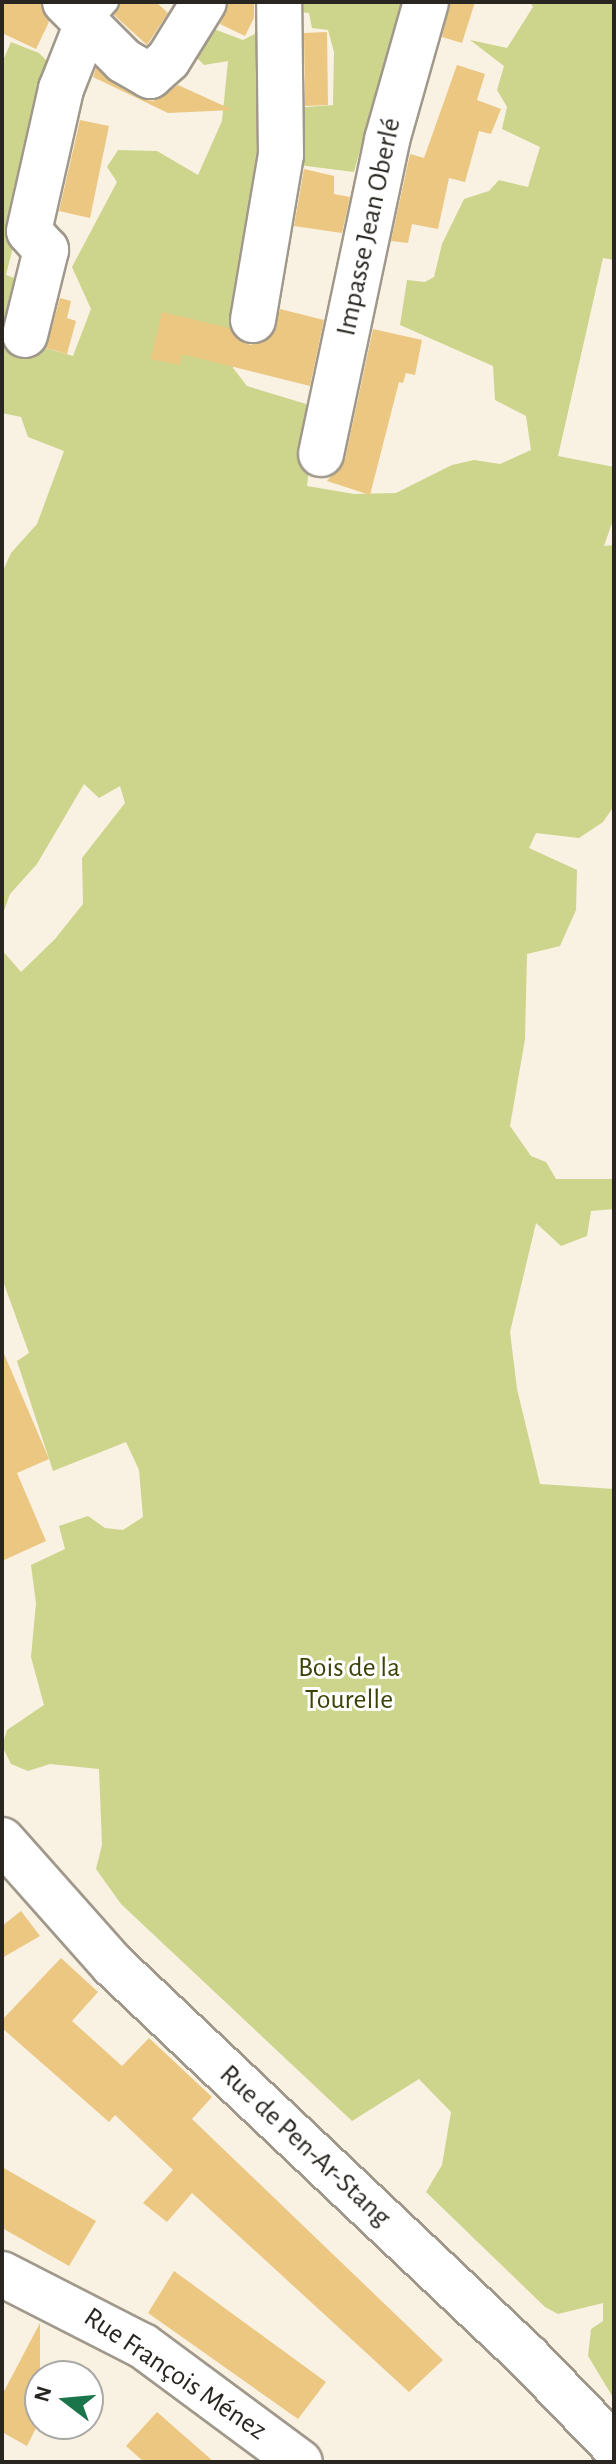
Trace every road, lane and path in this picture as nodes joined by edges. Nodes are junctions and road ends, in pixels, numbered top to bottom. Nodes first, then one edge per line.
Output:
1 (204, 2) edge
2 (279, 2) edge
3 (426, 2) edge
4 (86, 10) edge
5 (253, 320) dead end
6 (25, 335) dead end
7 (321, 454) dead end
8 (2, 1840) edge
9 (2, 2274) edge
10 (614, 2446) edge
11 (300, 2462) edge

1 - 4 street
2 - 5 street
3 - 7 street, Impasse Jean Oberlé
4 - 6 street
8 - 10 street, Rue de Pen-Ar-Stang
9 - 11 street, Rue François Ménez

